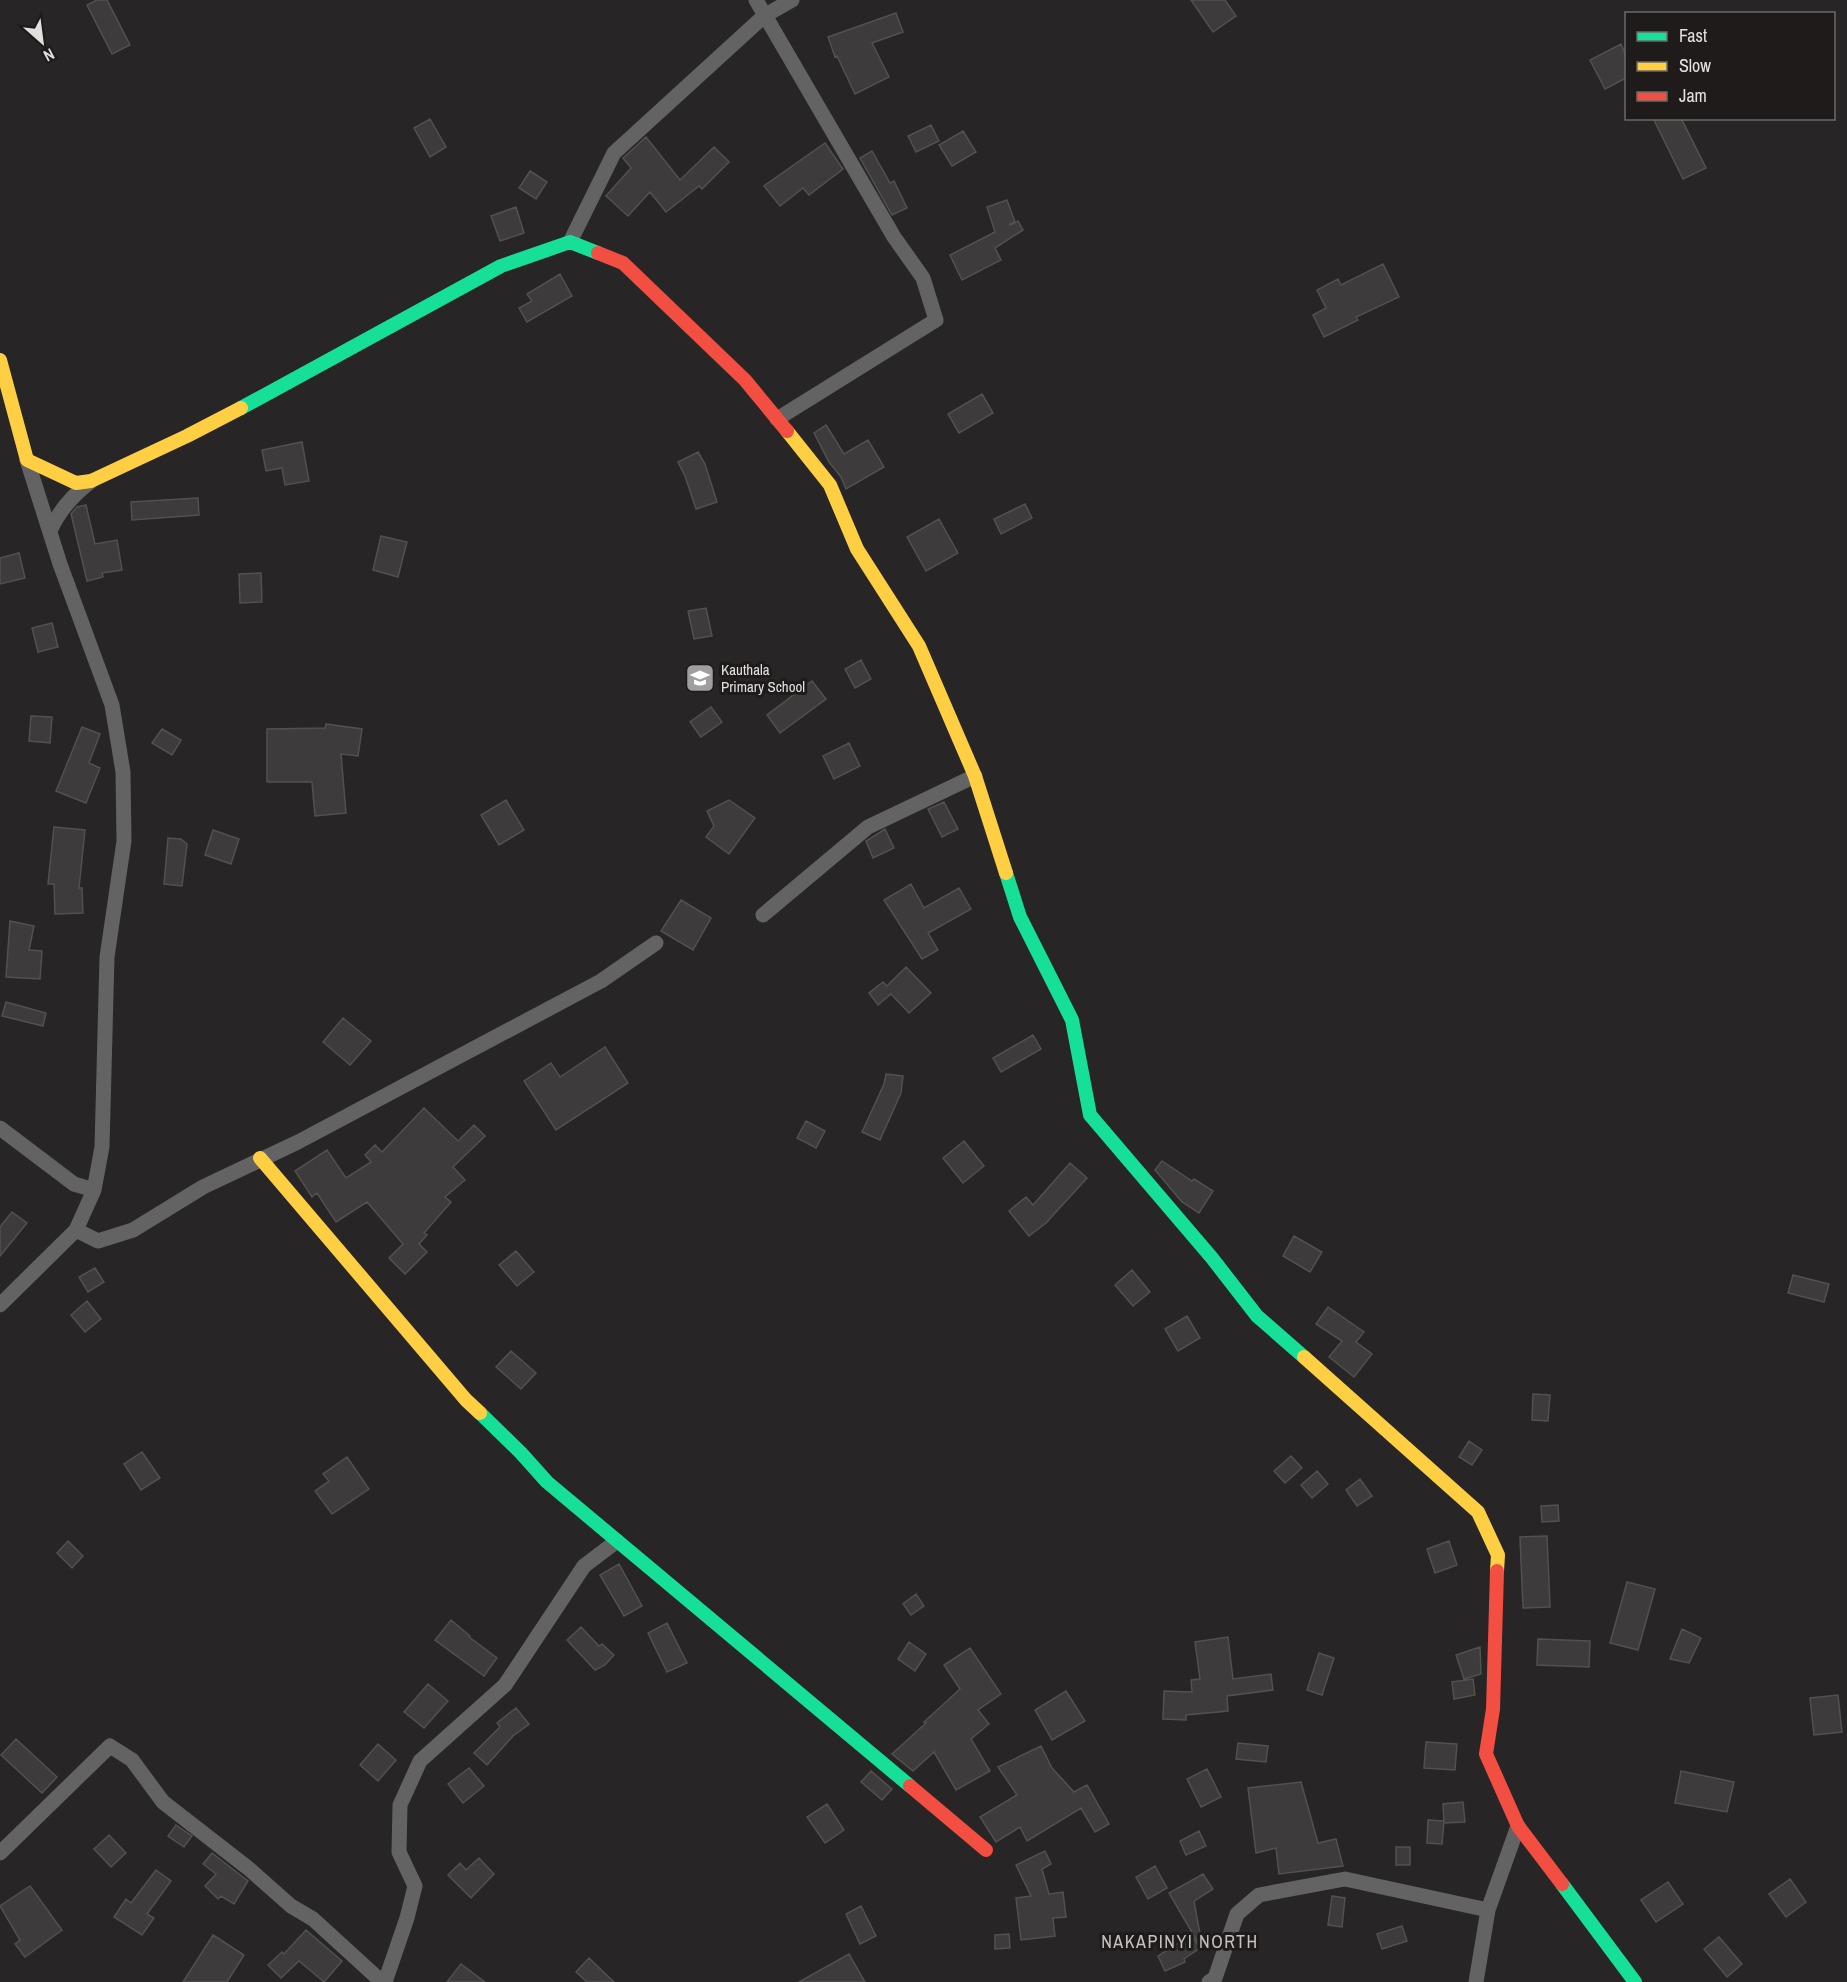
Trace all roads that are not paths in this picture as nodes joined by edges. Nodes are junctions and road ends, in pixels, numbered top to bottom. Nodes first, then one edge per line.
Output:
1 (756, 0) edge
2 (792, 0) edge
3 (764, 16) junction
4 (570, 242) junction
5 (0, 360) edge
6 (777, 419) junction
7 (27, 460) junction
8 (91, 481) junction
9 (50, 531) junction
10 (975, 776) junction
11 (763, 915) dead end
12 (656, 944) dead end
13 (0, 1128) edge
14 (260, 1158) junction
15 (94, 1190) junction
16 (76, 1230) junction
17 (0, 1305) edge
18 (617, 1541) junction
19 (1518, 1826) junction
20 (986, 1850) dead end
21 (0, 1853) edge
22 (1488, 1910) junction
23 (383, 1982) edge
24 (1209, 1982) edge
25 (1476, 1982) edge
26 (1635, 1982) edge

1 - 3 street
2 - 3 street
3 - 4 street
3 - 6 street
4 - 6 street
4 - 8 street
5 - 7 street
6 - 10 street
7 - 8 street
7 - 9 street
8 - 9 street
9 - 15 street
10 - 11 street
10 - 19 street
12 - 14 street
13 - 15 street
14 - 16 street
14 - 18 street
15 - 16 street
16 - 17 street
18 - 20 street
18 - 23 street
19 - 22 street
19 - 26 street
21 - 23 street
22 - 24 street
22 - 25 street

